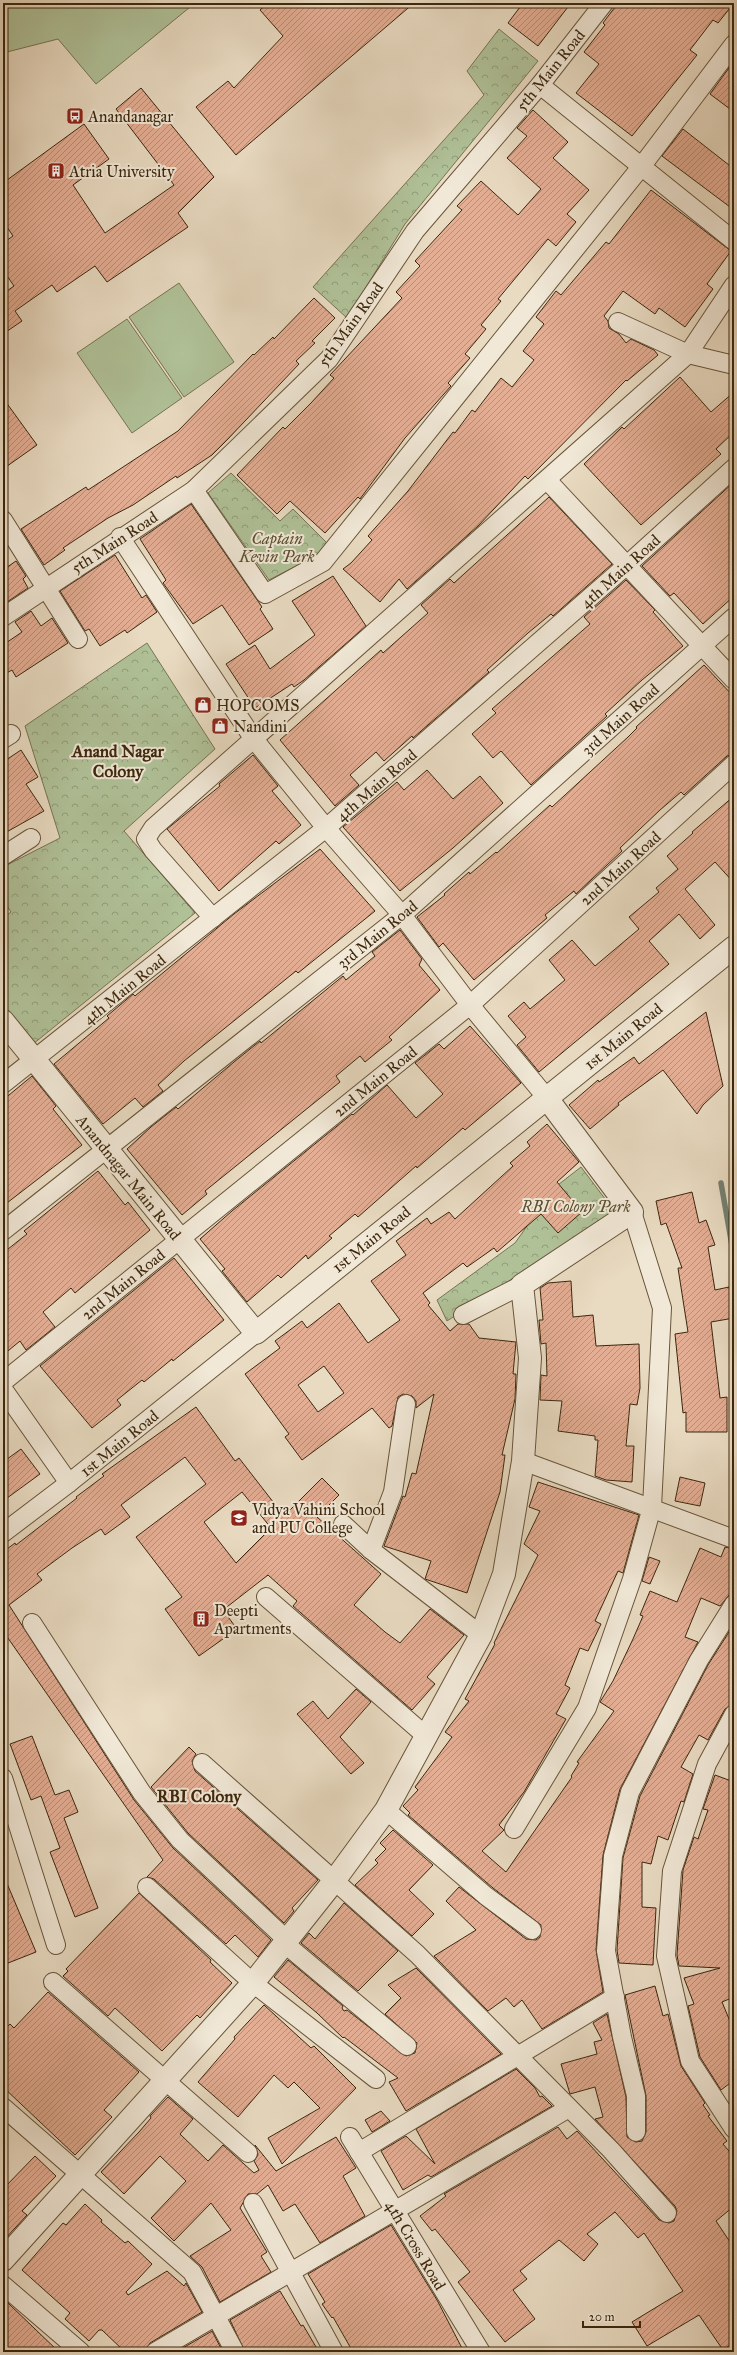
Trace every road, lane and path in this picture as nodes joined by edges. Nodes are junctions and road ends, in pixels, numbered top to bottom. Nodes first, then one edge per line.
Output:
1 (604, 3) edge
2 (734, 44) edge
3 (540, 85) junction
4 (642, 167) junction
5 (734, 241) edge
6 (734, 285) edge
7 (618, 322) dead end
8 (688, 354) junction
9 (734, 365) edge
10 (734, 468) edge
11 (547, 480) junction
12 (194, 490) junction
13 (3, 520) edge
14 (120, 537) junction
15 (627, 565) junction
16 (46, 587) junction
17 (3, 617) edge
18 (734, 617) edge
19 (78, 639) dead end
20 (701, 646) junction
21 (734, 680) edge
22 (254, 738) junction
23 (734, 764) edge
24 (326, 828) junction
25 (31, 838) dead end
26 (3, 856) edge
27 (402, 915) junction
28 (213, 918) junction
29 (734, 947) edge
30 (470, 1005) junction
31 (3, 1021) edge
32 (34, 1060) junction
33 (3, 1084) edge
34 (546, 1097) junction
35 (106, 1149) junction
36 (632, 1212) junction
37 (3, 1231) edge
38 (179, 1238) junction
39 (522, 1285) junction
40 (464, 1316) dead end
41 (256, 1333) junction
42 (3, 1382) edge
43 (3, 1389) edge
44 (406, 1404) dead end
45 (523, 1461) junction
46 (69, 1483) junction
47 (652, 1507) junction
48 (343, 1524) dead end
49 (5, 1531) edge
50 (734, 1539) edge
51 (371, 1550) junction
52 (266, 1597) dead end
53 (734, 1604) edge
54 (32, 1623) dead end
55 (481, 1635) junction
56 (734, 1714) edge
57 (426, 1736) junction
58 (202, 1763) dead end
59 (3, 1778) edge
60 (386, 1810) junction
61 (514, 1829) dead end
62 (11, 1835) edge
63 (334, 1881) junction
64 (147, 1887) dead end
65 (532, 1930) dead end
66 (286, 1942) junction
67 (56, 1945) dead end
68 (53, 1982) dead end
69 (253, 1983) junction
70 (615, 1997) junction
71 (407, 2046) dead end
72 (517, 2056) junction
73 (376, 2079) dead end
74 (166, 2080) junction
75 (3, 2107) edge
76 (570, 2108) junction
77 (734, 2129) edge
78 (636, 2132) dead end
79 (248, 2153) dead end
80 (80, 2175) junction
81 (253, 2204) dead end
82 (395, 2211) junction
83 (667, 2213) dead end
84 (3, 2260) edge
85 (290, 2274) junction
86 (3, 2284) edge
87 (215, 2317) junction
88 (81, 2352) edge
89 (155, 2352) edge
90 (236, 2352) edge
91 (334, 2352) edge
92 (481, 2352) edge

1 - 3 street, 5th Main Road
2 - 4 street
3 - 4 street
3 - 12 street, 5th Main Road
4 - 5 street
4 - 12 street
6 - 8 street
7 - 8 street
8 - 9 street
8 - 11 street
10 - 15 street, 4th Main Road
11 - 15 street
11 - 22 street
12 - 14 street, 5th Main Road
13 - 16 street
14 - 16 street, 5th Main Road
14 - 22 street
15 - 20 street
15 - 24 street, 4th Main Road
16 - 17 street, 5th Main Road
16 - 19 street
18 - 20 street, 3rd Main Road
20 - 21 street
20 - 27 street, 3rd Main Road
22 - 24 street
22 - 28 street
23 - 30 street, 2nd Main Road
24 - 27 street
24 - 28 street, 4th Main Road
25 - 26 street
27 - 30 street
27 - 35 street, 3rd Main Road
28 - 32 street, 4th Main Road
29 - 34 street, 1st Main Road
30 - 34 street
30 - 38 street, 2nd Main Road
31 - 32 street, Anandnagar Main Road
32 - 33 street, 4th Main Road
32 - 35 street, Anandnagar Main Road
34 - 36 street
34 - 41 street, 1st Main Road
35 - 37 street, 3rd Main Road
35 - 38 street, Anandnagar Main Road
36 - 39 street
36 - 47 street
38 - 41 street, Anandnagar Main Road
38 - 42 street, 2nd Main Road
39 - 40 street
39 - 45 street
41 - 46 street, 1st Main Road
43 - 46 street
44 - 51 street
45 - 47 street
45 - 55 street
46 - 49 street, 1st Main Road
47 - 50 street
47 - 61 street
48 - 51 street
51 - 55 street
52 - 57 street
53 - 70 street
54 - 66 street
55 - 57 street
56 - 77 street
57 - 60 street
58 - 63 street
59 - 62 street
60 - 63 street
60 - 65 street
62 - 67 street
63 - 66 street
63 - 72 street
64 - 69 street
66 - 69 street
66 - 71 street
68 - 74 street
69 - 73 street
69 - 74 street
70 - 72 street
70 - 78 street
72 - 76 street
72 - 82 street, 4th Cross Road
74 - 79 street
74 - 80 street
75 - 80 street
76 - 82 street
76 - 83 street
80 - 84 street
80 - 87 street
81 - 85 street
82 - 85 street
82 - 92 street, 4th Cross Road
85 - 87 street
85 - 91 street
86 - 88 street
87 - 89 street
87 - 90 street

